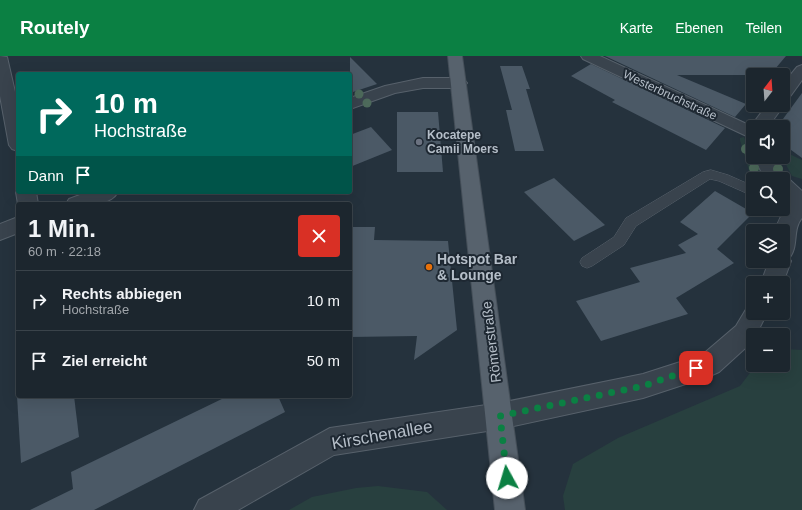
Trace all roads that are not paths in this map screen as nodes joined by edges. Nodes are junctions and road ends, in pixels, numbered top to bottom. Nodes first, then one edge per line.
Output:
1 (455, 56) edge
2 (588, 56) edge
3 (0, 57) edge
4 (802, 70) edge
5 (459, 83) junction
6 (790, 86) edge
7 (352, 103) edge
8 (771, 112) edge
9 (764, 120) edge
10 (746, 130) edge
11 (16, 133) edge
12 (16, 142) edge
13 (0, 145) edge
14 (746, 189) edge
15 (103, 194) edge
16 (790, 196) edge
17 (81, 202) edge
18 (796, 206) edge
19 (787, 224) edge
20 (16, 226) edge
21 (0, 232) edge
22 (587, 262) dead end
23 (752, 320) edge
24 (500, 416) junction
25 (209, 510) edge
26 (510, 510) edge

1 - 5 main road, Römerstraße
2 - 10 street, Westerbruchstraße
3 - 11 street
4 - 6 street
5 - 7 street
5 - 24 main road, Römerstraße
8 - 9 street
12 - 13 street
14 - 22 lane
15 - 17 street
16 - 18 street
18 - 19 street
20 - 21 street
23 - 24 street, Kirschenallee
24 - 25 street, Kirschenallee
24 - 26 main road, Römerstraße

